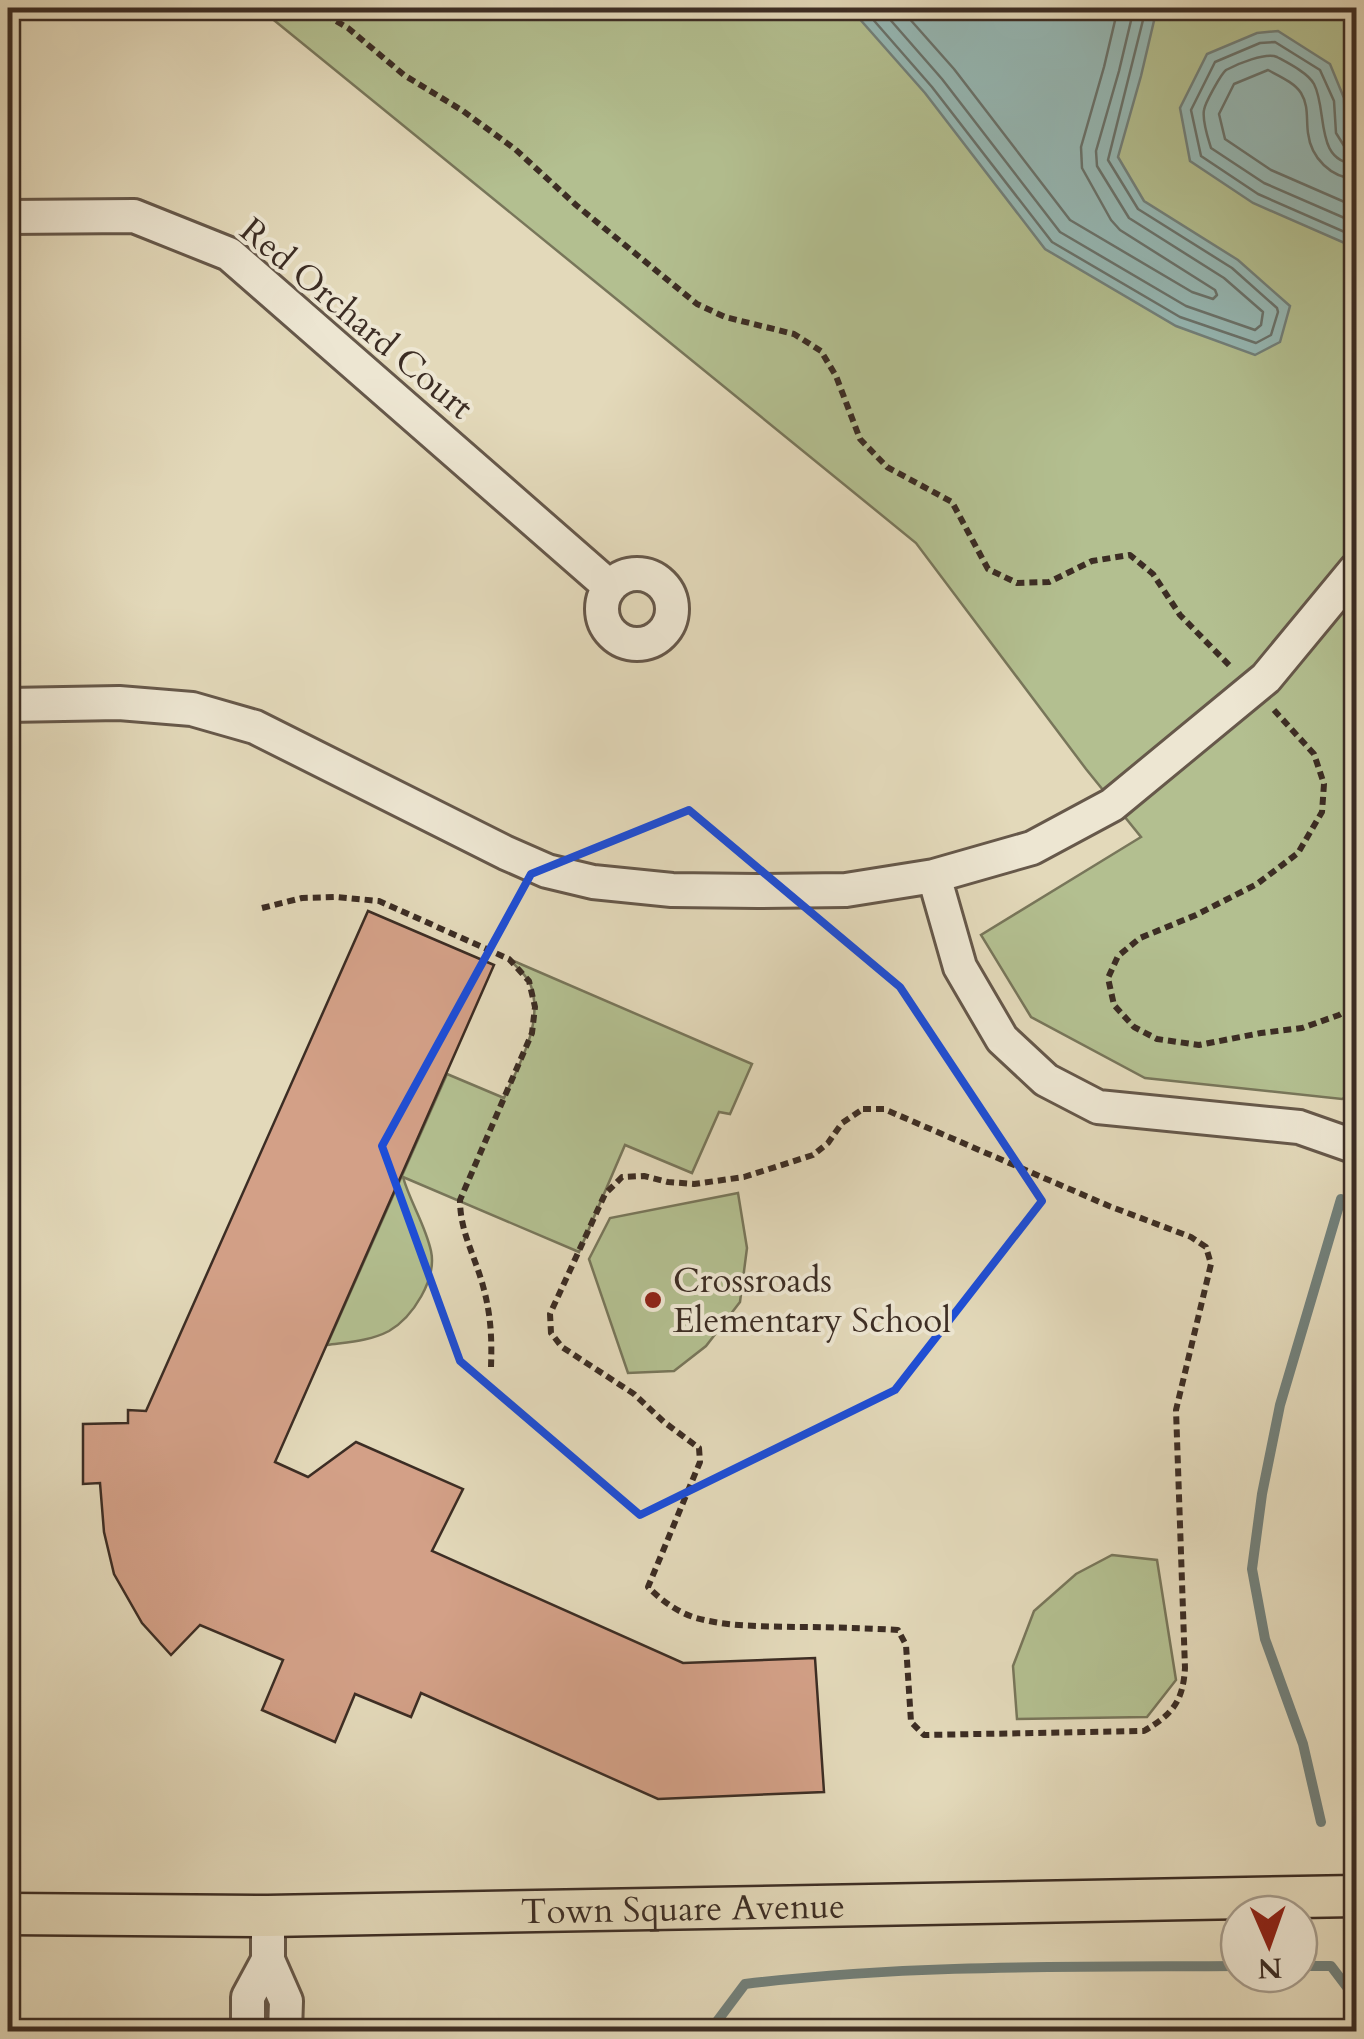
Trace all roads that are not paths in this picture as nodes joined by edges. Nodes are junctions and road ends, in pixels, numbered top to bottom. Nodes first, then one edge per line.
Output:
1 (8, 216) edge
2 (1356, 569) edge
3 (610, 587) dead end
4 (8, 705) edge
5 (934, 876) junction
6 (1356, 1147) edge
7 (1356, 1896) edge
8 (8, 1914) edge
9 (268, 1916) junction
10 (268, 1960) junction
11 (248, 2032) edge
12 (285, 2032) edge

1 - 3 street, Red Orchard Court
2 - 5 street
4 - 5 street
5 - 6 street
7 - 9 main road, Town Square Avenue
8 - 9 main road, Town Square Avenue
9 - 10 street
10 - 11 street
10 - 12 street

